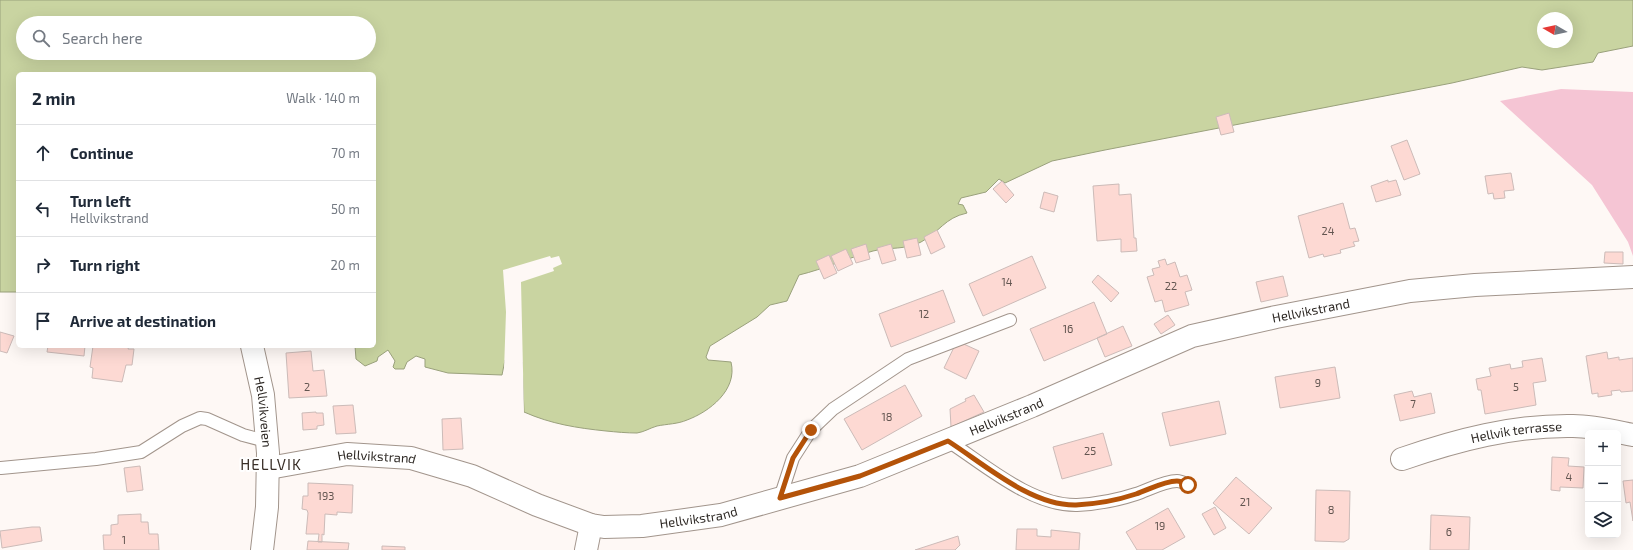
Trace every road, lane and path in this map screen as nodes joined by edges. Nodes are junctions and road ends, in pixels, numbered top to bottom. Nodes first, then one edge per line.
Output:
1 (1633, 277) edge
2 (1010, 320) dead end
3 (252, 348) edge
4 (1633, 435) edge
5 (266, 441) junction
6 (948, 441) junction
7 (1402, 459) dead end
8 (1, 468) edge
9 (269, 468) junction
10 (1188, 485) dead end
11 (780, 498) junction
12 (591, 525) junction
13 (262, 550) edge
14 (586, 550) edge

1 - 6 street, Hellvikstrand
2 - 11 lane
3 - 5 street, Hellvikveien
4 - 7 street, Hellvik terrasse
5 - 8 lane
5 - 9 street, Hellvikveien
6 - 10 lane
6 - 11 street, Hellvikstrand
9 - 12 street, Hellvikstrand
9 - 13 street, Hellvikveien
11 - 12 street, Hellvikstrand
12 - 14 street

